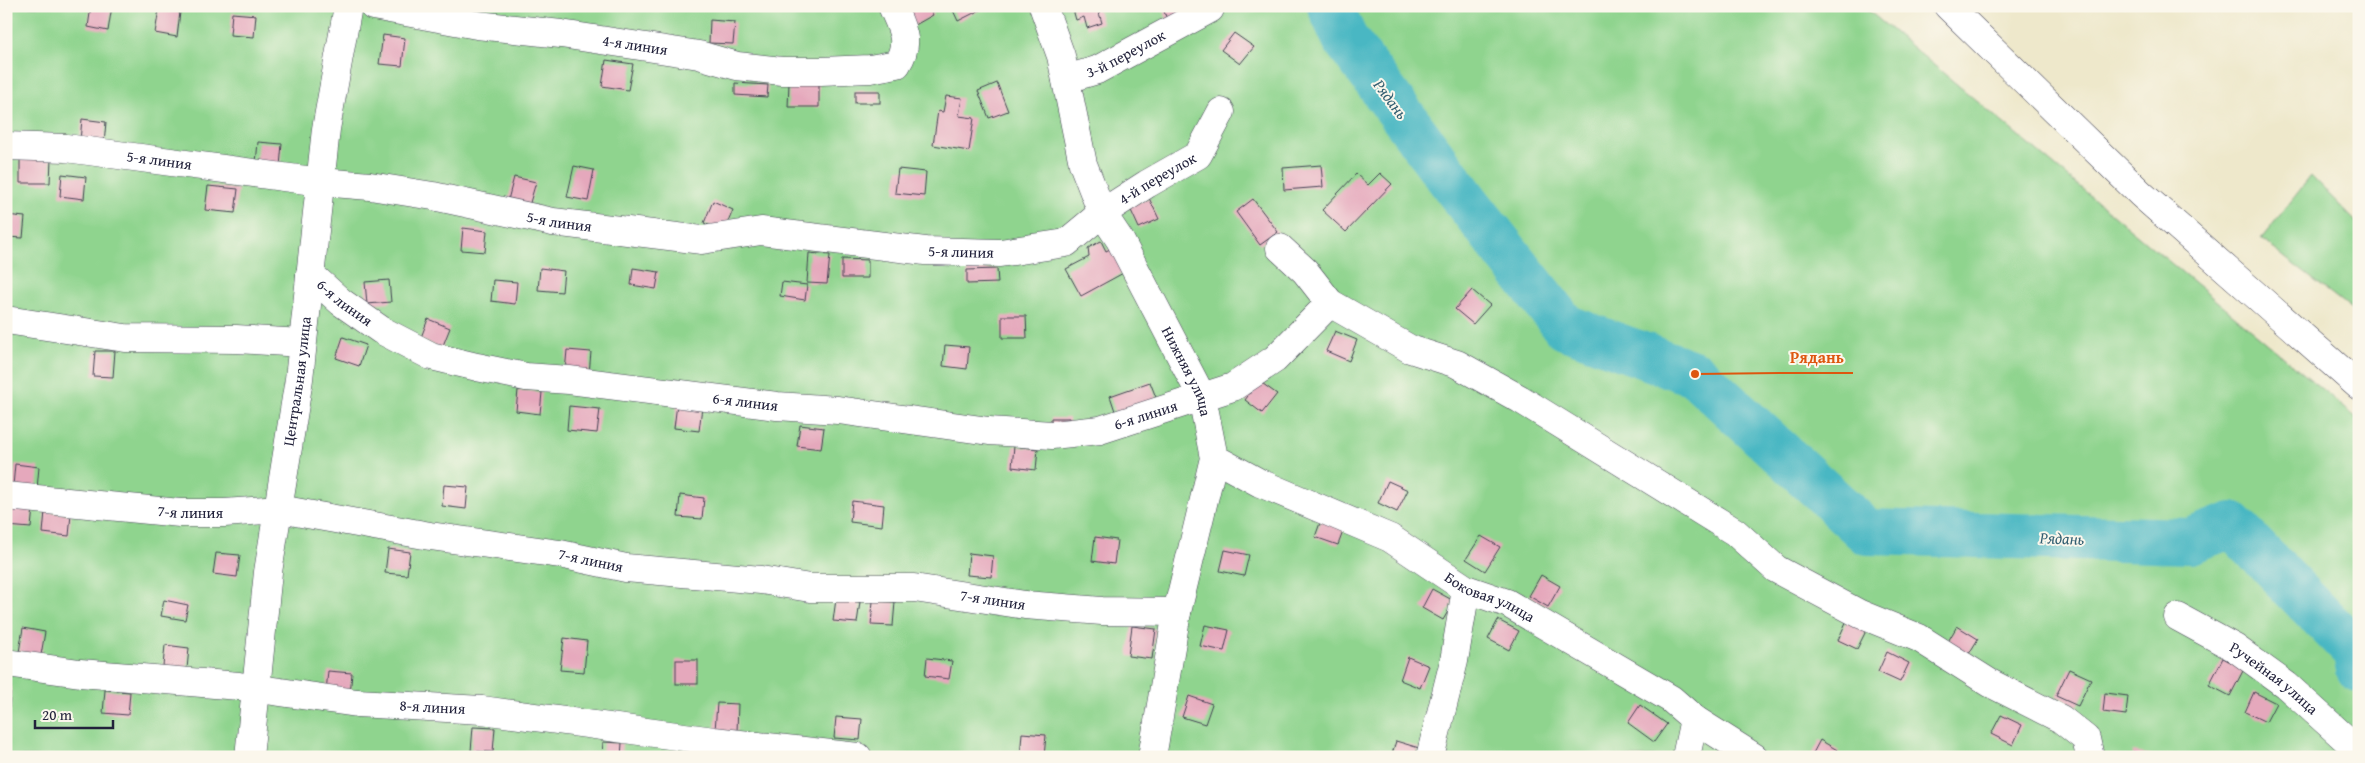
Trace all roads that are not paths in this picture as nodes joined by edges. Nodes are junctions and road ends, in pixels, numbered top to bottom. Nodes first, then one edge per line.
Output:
1 (348, 6) edge
2 (373, 6) edge
3 (892, 6) edge
4 (1043, 6) edge
5 (1948, 6) edge
6 (1210, 9) dead end
7 (1066, 79) junction
8 (1221, 112) dead end
9 (6, 146) edge
10 (321, 182) junction
11 (1102, 213) junction
12 (1280, 248) dead end
13 (310, 274) junction
14 (1330, 303) junction
15 (6, 320) edge
16 (302, 343) junction
17 (2359, 386) edge
18 (1202, 397) junction
19 (1214, 458) junction
20 (6, 496) edge
21 (279, 509) junction
22 (1466, 589) junction
23 (1178, 612) junction
24 (2178, 617) dead end
25 (6, 663) edge
26 (256, 689) junction
27 (1694, 719) junction
28 (2359, 751) edge
29 (249, 757) edge
30 (858, 757) edge
31 (1152, 757) edge
32 (1430, 757) edge
33 (1686, 757) edge
34 (1754, 757) edge
35 (2090, 757) edge

1 - 10 street, Центральная улица
2 - 3 street, 4-я линия
4 - 7 street, Нижняя улица
5 - 17 street
6 - 7 street, 3-й переулок
7 - 11 street, Нижняя улица
8 - 11 street, 4-й переулок
9 - 10 street, 5-я линия
10 - 11 street, 5-я линия
10 - 13 street, Центральная улица
11 - 18 street, Нижняя улица
12 - 14 street
13 - 16 street, Центральная улица
13 - 18 street, 6-я линия
14 - 18 street, 6-я линия
14 - 35 street
15 - 16 street
16 - 21 street, Центральная улица
18 - 19 street, Нижняя улица
19 - 22 street, Боковая улица
19 - 23 street, Нижняя улица
20 - 21 street, 7-я линия
21 - 23 street, 7-я линия
21 - 26 street, Центральная улица
22 - 27 street, Боковая улица
22 - 32 street
23 - 31 street, Нижняя улица
24 - 28 street, Ручейная улица
25 - 26 street, 8-я линия
26 - 29 street, Центральная улица
26 - 30 street, 8-я линия
27 - 33 street
27 - 34 street, Боковая улица

